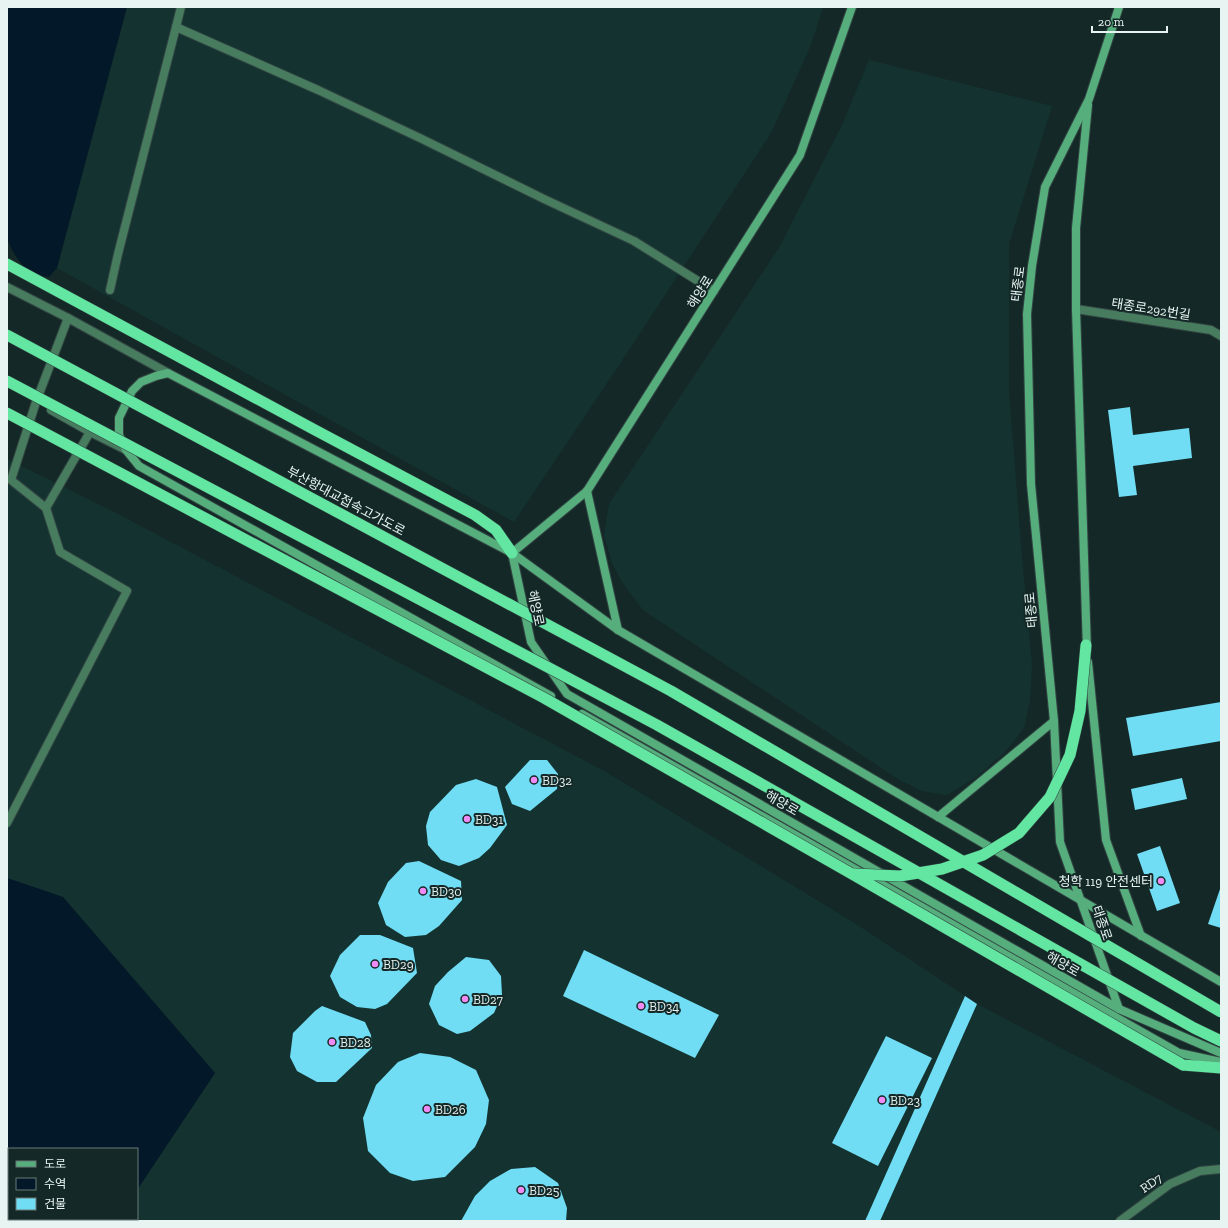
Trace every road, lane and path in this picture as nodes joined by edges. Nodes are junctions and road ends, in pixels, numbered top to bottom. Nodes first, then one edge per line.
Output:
1 (181, 7) edge
2 (852, 7) edge
3 (1119, 7) edge
4 (176, 27) junction
5 (1089, 99) junction
6 (7, 264) edge
7 (7, 287) edge
8 (110, 290) dead end
9 (714, 291) junction
10 (1076, 309) junction
11 (68, 318) junction
12 (7, 335) edge
13 (1221, 336) edge
14 (168, 372) junction
15 (7, 380) edge
16 (36, 402) junction
17 (7, 413) edge
18 (90, 432) junction
19 (126, 450) junction
20 (587, 491) junction
21 (46, 508) junction
22 (512, 553) junction
23 (618, 630) junction
24 (1086, 645) junction
25 (1054, 721) junction
26 (938, 817) junction
27 (7, 823) edge
28 (852, 874) junction
29 (1081, 901) junction
30 (1141, 936) junction
31 (1221, 982) edge
32 (1119, 1009) junction
33 (1221, 1012) edge
34 (1221, 1041) edge
35 (1221, 1053) edge
36 (1221, 1062) edge
37 (1221, 1068) edge
38 (1221, 1169) edge
39 (1120, 1221) edge

1 - 4 street
2 - 9 main road, 해양로
3 - 5 main road, 태종로
4 - 8 street
4 - 9 street
5 - 10 main road, 태종로
5 - 25 main road, 태종로
6 - 22 highway
7 - 11 street
9 - 20 main road, 해양로
10 - 13 street, 태종로292번길
10 - 24 main road, 태종로
11 - 14 street
11 - 16 street
12 - 33 highway, 부산항대교접속고가도로, bridge
14 - 19 main road
14 - 22 main road
15 - 34 highway, bridge
16 - 18 street
16 - 21 street
17 - 28 highway, bridge
18 - 19 street
18 - 21 street
19 - 36 main road
20 - 22 main road, 해양로
20 - 23 main road
21 - 27 street
22 - 23 main road, 해양로
22 - 32 main road, 해양로
23 - 26 main road, 해양로
24 - 28 highway, bridge
24 - 30 main road, 태종로
25 - 26 main road
25 - 29 main road, 태종로
26 - 29 main road, 해양로
28 - 37 highway, bridge
29 - 30 main road, 해양로
29 - 32 main road, 태종로
30 - 31 main road
32 - 35 main road
38 - 39 street, RD7

